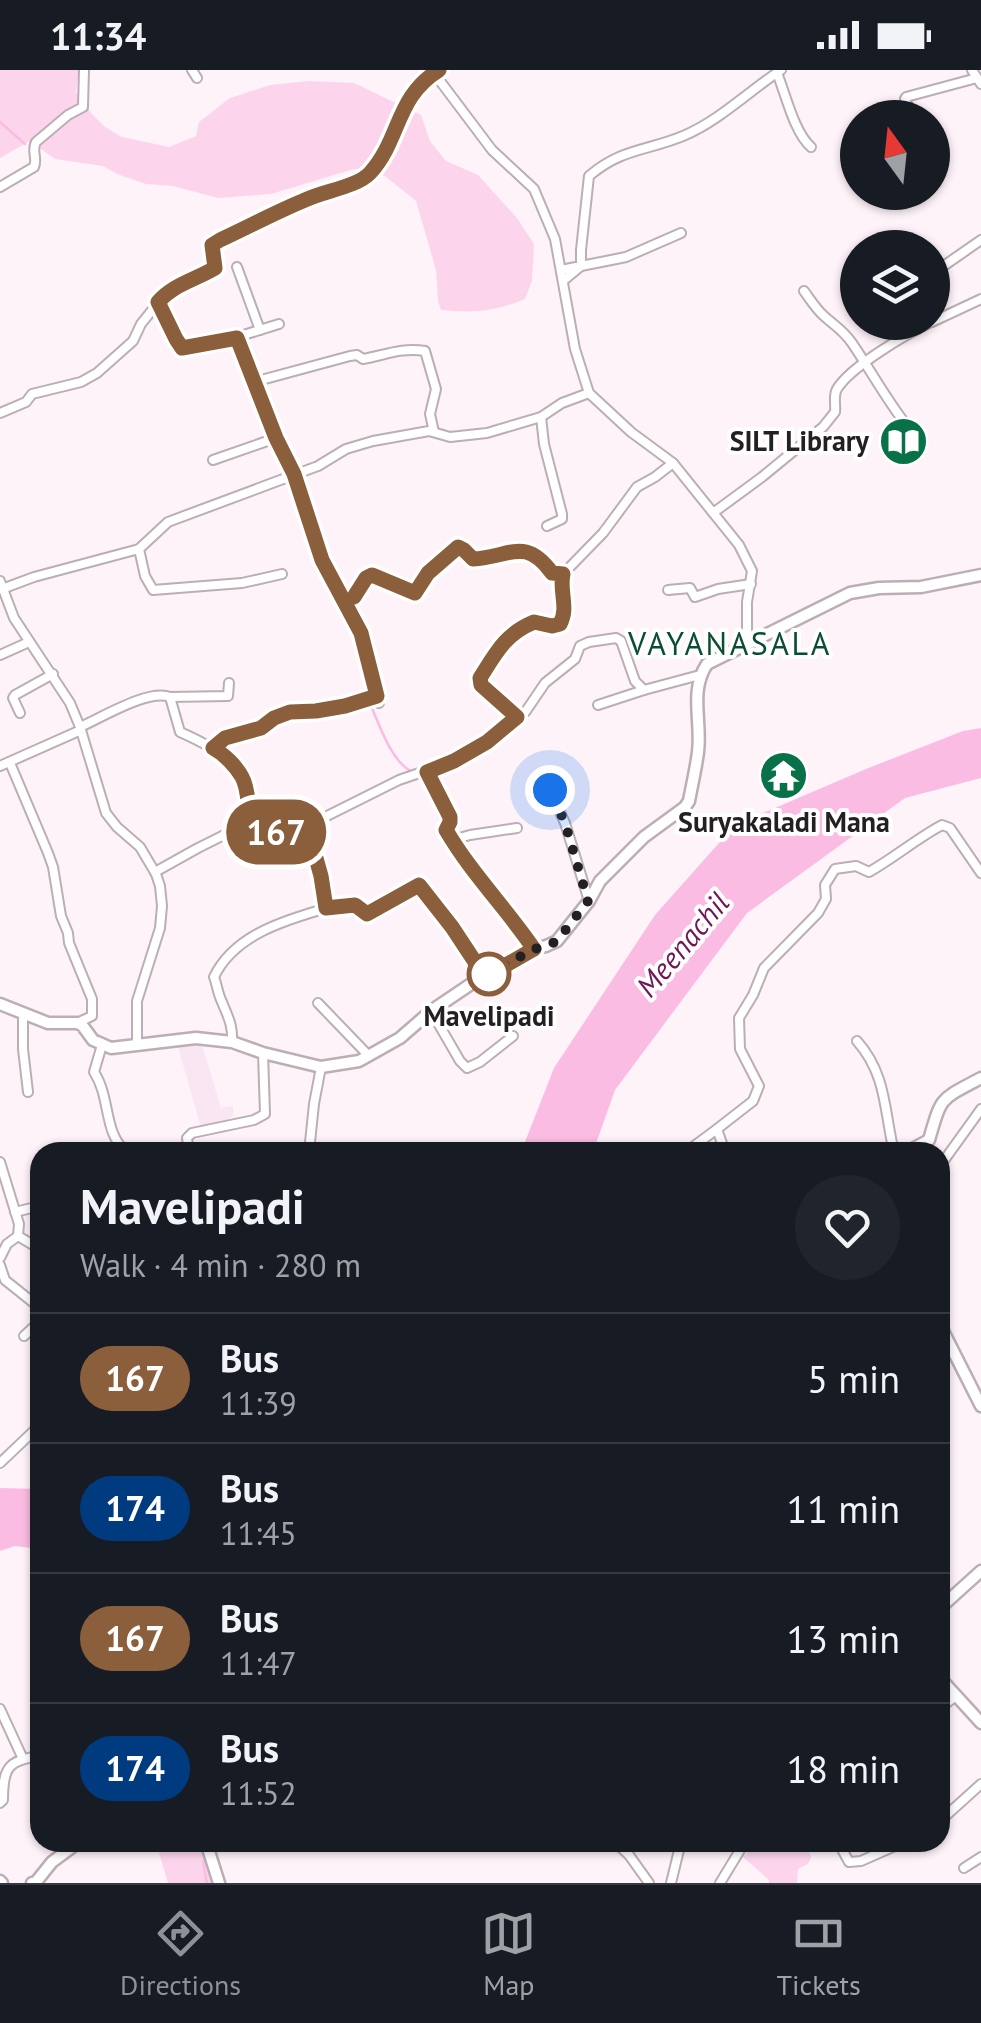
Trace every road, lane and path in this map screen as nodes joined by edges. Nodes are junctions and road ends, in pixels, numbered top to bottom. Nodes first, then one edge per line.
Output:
1 (84, 70) edge
2 (434, 71) edge
3 (779, 71) edge
4 (977, 78) edge
5 (905, 100) edge
6 (811, 147) dead end
7 (0, 187) edge
8 (681, 233) dead end
9 (981, 240) edge
10 (950, 262) edge
11 (581, 266) junction
12 (237, 267) dead end
13 (561, 270) junction
14 (564, 281) junction
15 (804, 291) dead end
16 (981, 298) edge
17 (158, 302) junction
18 (950, 313) edge
19 (280, 324) dead end
20 (260, 330) junction
21 (237, 338) junction
22 (899, 340) edge
23 (865, 363) junction
24 (254, 382) junction
25 (589, 393) junction
26 (0, 413) edge
27 (542, 417) junction
28 (434, 432) junction
29 (915, 436) dead end
30 (276, 438) junction
31 (213, 460) dead end
32 (672, 463) junction
33 (294, 474) junction
34 (713, 513) junction
35 (548, 526) dead end
36 (139, 548) junction
37 (282, 574) dead end
38 (563, 574) junction
39 (981, 575) edge
40 (750, 584) junction
41 (1, 585) edge
42 (668, 590) dead end
43 (347, 606) junction
44 (28, 642) junction
45 (747, 643) junction
46 (0, 655) edge
47 (53, 674) junction
48 (700, 675) junction
49 (229, 682) dead end
50 (644, 690) junction
51 (170, 697) junction
52 (598, 705) dead end
53 (20, 714) dead end
54 (517, 717) junction
55 (81, 728) junction
56 (213, 748) junction
57 (5, 764) edge
58 (427, 772) junction
59 (550, 790) dead end
60 (250, 822) junction
61 (307, 826) junction
62 (517, 828) dead end
63 (452, 840) junction
64 (155, 872) junction
65 (981, 873) edge
66 (588, 901) junction
67 (326, 908) junction
68 (534, 949) junction
69 (485, 977) junction
70 (0, 1004) edge
71 (318, 1004) dead end
72 (432, 1010) junction
73 (23, 1014) junction
74 (77, 1023) junction
75 (513, 1036) dead end
76 (232, 1042) junction
77 (857, 1042) dead end
78 (102, 1045) junction
79 (136, 1046) junction
80 (264, 1054) junction
81 (369, 1056) junction
82 (321, 1067) junction
83 (981, 1078) edge
84 (28, 1092) dead end
85 (981, 1109) edge
86 (716, 1129) junction
87 (117, 1142) edge
88 (188, 1142) edge
89 (310, 1142) edge
90 (699, 1142) edge
91 (721, 1142) edge
92 (889, 1142) edge
93 (926, 1142) edge
94 (950, 1152) edge
95 (0, 1162) edge
96 (30, 1208) edge
97 (15, 1212) junction
98 (18, 1236) junction
99 (30, 1243) edge
100 (0, 1262) edge
101 (30, 1299) edge
102 (30, 1330) edge
103 (24, 1336) dead end
104 (950, 1344) edge
105 (955, 1354) junction
106 (950, 1355) edge
107 (981, 1406) edge
108 (30, 1434) edge
109 (0, 1463) edge
110 (981, 1571) edge
111 (950, 1599) edge
112 (950, 1689) edge
113 (956, 1696) junction
114 (950, 1700) edge
115 (0, 1709) edge
116 (981, 1723) edge
117 (30, 1758) edge
118 (23, 1759) junction
119 (981, 1784) edge
120 (0, 1803) edge
121 (950, 1812) edge
122 (66, 1852) edge
123 (209, 1852) edge
124 (626, 1852) edge
125 (679, 1852) edge
126 (739, 1852) edge
127 (844, 1852) edge
128 (881, 1852) edge
129 (981, 1858) edge
130 (964, 1868) dead end
131 (32, 1883) edge
132 (219, 1883) edge
133 (650, 1883) edge
134 (671, 1883) edge
135 (720, 1883) edge

1 - 7 street
2 - 13 street
2 - 17 street
3 - 6 street
3 - 11 street
4 - 5 street
8 - 11 street
9 - 10 street
11 - 13 street
11 - 14 street
12 - 20 street
13 - 14 street
14 - 25 street
15 - 23 street
16 - 18 street
17 - 21 street
17 - 26 street
19 - 20 street
20 - 21 street
21 - 24 street
22 - 23 street
23 - 29 street
23 - 34 street
24 - 28 street
24 - 30 street
25 - 27 street
25 - 32 street
27 - 28 street
27 - 35 street
28 - 33 street
30 - 31 street
30 - 33 street
32 - 34 street
32 - 38 street
33 - 36 street
33 - 43 street
34 - 40 street
36 - 37 street
36 - 41 street
38 - 43 street
38 - 54 street
39 - 45 main road
40 - 42 street
40 - 45 street
41 - 44 street
43 - 56 street
44 - 46 street
44 - 47 street
45 - 48 main road
47 - 53 street
47 - 55 street
48 - 50 street
48 - 66 main road
49 - 51 street
50 - 52 street
50 - 54 street
51 - 55 street
51 - 56 street
54 - 58 street
55 - 57 street
55 - 64 street
56 - 60 street
57 - 74 street
58 - 61 street
58 - 63 street
59 - 66 street
60 - 61 street
60 - 64 street
61 - 67 street
62 - 63 street
63 - 68 street
64 - 79 street
65 - 86 street
66 - 68 main road
67 - 69 street
67 - 76 street
68 - 69 main road
69 - 72 main road
70 - 73 main road
71 - 81 street
72 - 75 street
72 - 81 main road
73 - 74 main road
73 - 84 street
74 - 78 main road
76 - 79 main road
76 - 80 main road
77 - 92 street
78 - 79 main road
78 - 87 street
80 - 82 main road
80 - 88 street
81 - 82 main road
82 - 89 street
83 - 93 main road
85 - 94 street
86 - 90 street
86 - 91 street
95 - 97 street
96 - 97 street
97 - 98 street
98 - 99 street
98 - 100 street
100 - 101 street
102 - 103 street
104 - 105 main road
105 - 106 street
105 - 107 main road
108 - 109 street
110 - 111 main road
112 - 113 main road
113 - 114 street
113 - 116 main road
115 - 118 street
117 - 118 street
118 - 120 street
119 - 121 street
122 - 131 main road
123 - 132 main road
124 - 133 street
125 - 134 street
126 - 135 street
127 - 128 street
129 - 130 street

